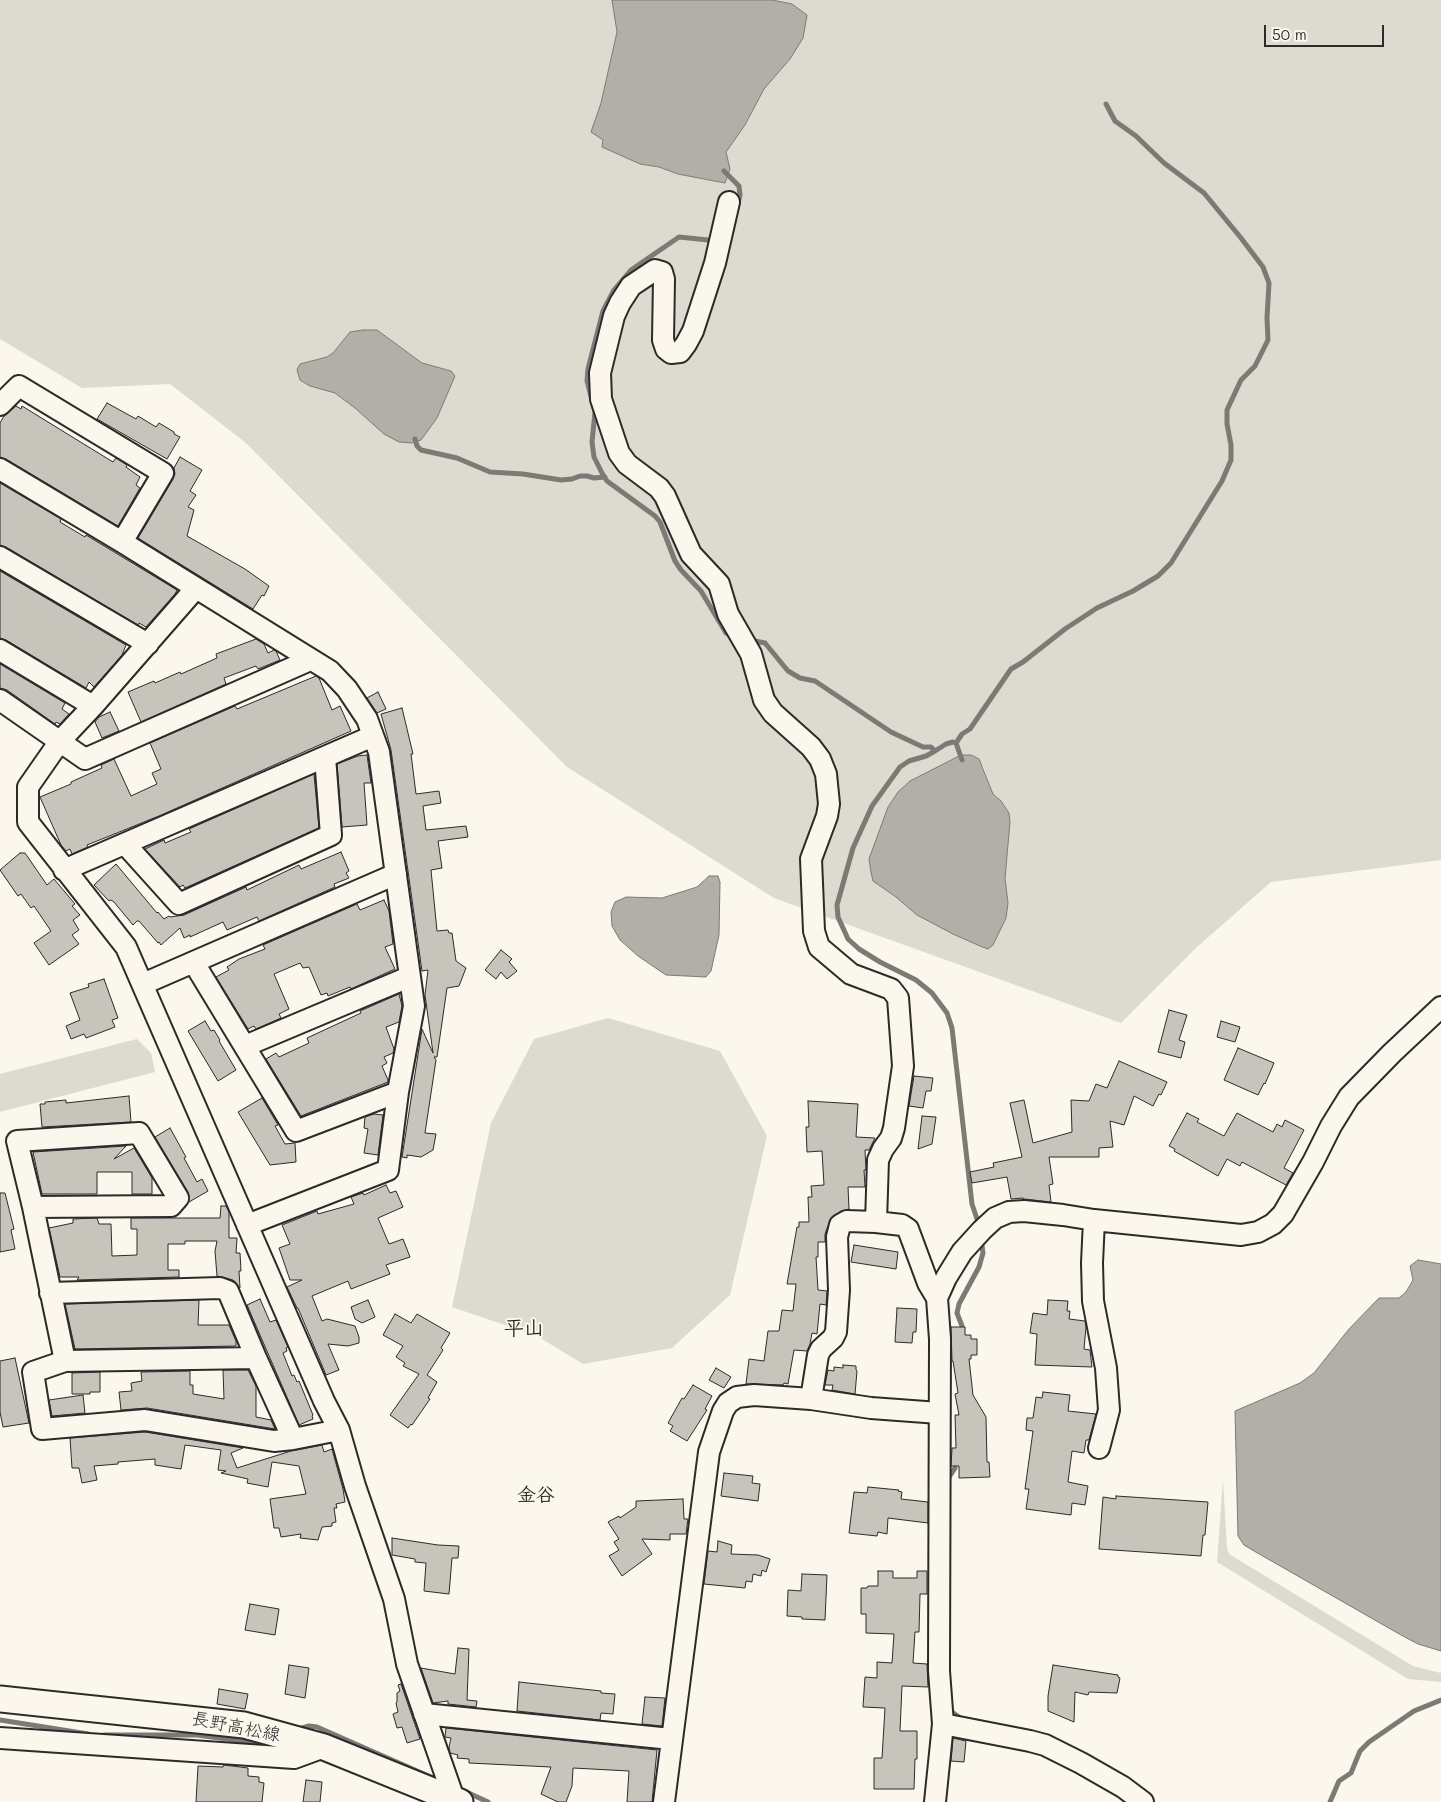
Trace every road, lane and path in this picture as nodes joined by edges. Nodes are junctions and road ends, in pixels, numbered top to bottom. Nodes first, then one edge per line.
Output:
1 (729, 202) dead end
2 (0, 405) edge
3 (0, 468) edge
4 (122, 542) junction
5 (0, 557) edge
6 (196, 588) junction
7 (148, 644) junction
8 (0, 650) edge
9 (310, 660) junction
10 (0, 700) edge
11 (93, 706) junction
12 (373, 736) junction
13 (60, 741) junction
14 (325, 757) junction
15 (125, 844) junction
16 (64, 870) junction
17 (396, 874) junction
18 (194, 963) junction
19 (409, 978) junction
20 (143, 984) junction
21 (1441, 1007) edge
22 (245, 1046) junction
23 (398, 1092) junction
24 (33, 1207) junction
25 (1094, 1220) junction
26 (876, 1222) junction
27 (247, 1225) junction
28 (50, 1293) junction
29 (937, 1298) junction
30 (256, 1358) junction
31 (65, 1361) junction
32 (811, 1400) junction
33 (939, 1413) junction
34 (339, 1430) junction
35 (293, 1439) junction
36 (1099, 1448) dead end
37 (0, 1699) edge
38 (424, 1714) junction
39 (943, 1724) junction
40 (0, 1738) edge
41 (671, 1739) junction
42 (324, 1747) junction
43 (446, 1794) edge
44 (664, 1802) edge
45 (936, 1802) edge
46 (1143, 1802) edge

1 - 26 street
2 - 4 street
3 - 4 street
4 - 6 street
5 - 7 street
6 - 7 street
6 - 9 street
7 - 11 street
8 - 11 street
9 - 12 street
9 - 13 street
10 - 13 street
11 - 13 street
12 - 14 street
12 - 17 street
13 - 16 street
14 - 15 street
14 - 15 street
15 - 16 street
16 - 20 street
17 - 18 street
17 - 19 street
18 - 20 street
18 - 22 street
19 - 22 street
19 - 23 street
20 - 27 street
21 - 25 street
22 - 23 street
23 - 27 street
24 - 24 street
24 - 28 street
25 - 29 street
25 - 36 street
26 - 29 street
26 - 32 street
27 - 34 street
28 - 30 street
28 - 31 street
29 - 33 street
30 - 31 street
30 - 35 street
31 - 35 street
32 - 33 street
32 - 41 street
33 - 39 street
34 - 35 street
34 - 38 street
37 - 42 main road, 長野高松線
38 - 41 street
38 - 43 street
39 - 45 street
39 - 46 street
40 - 42 street
41 - 44 street
42 - 43 main road, 長野高松線

